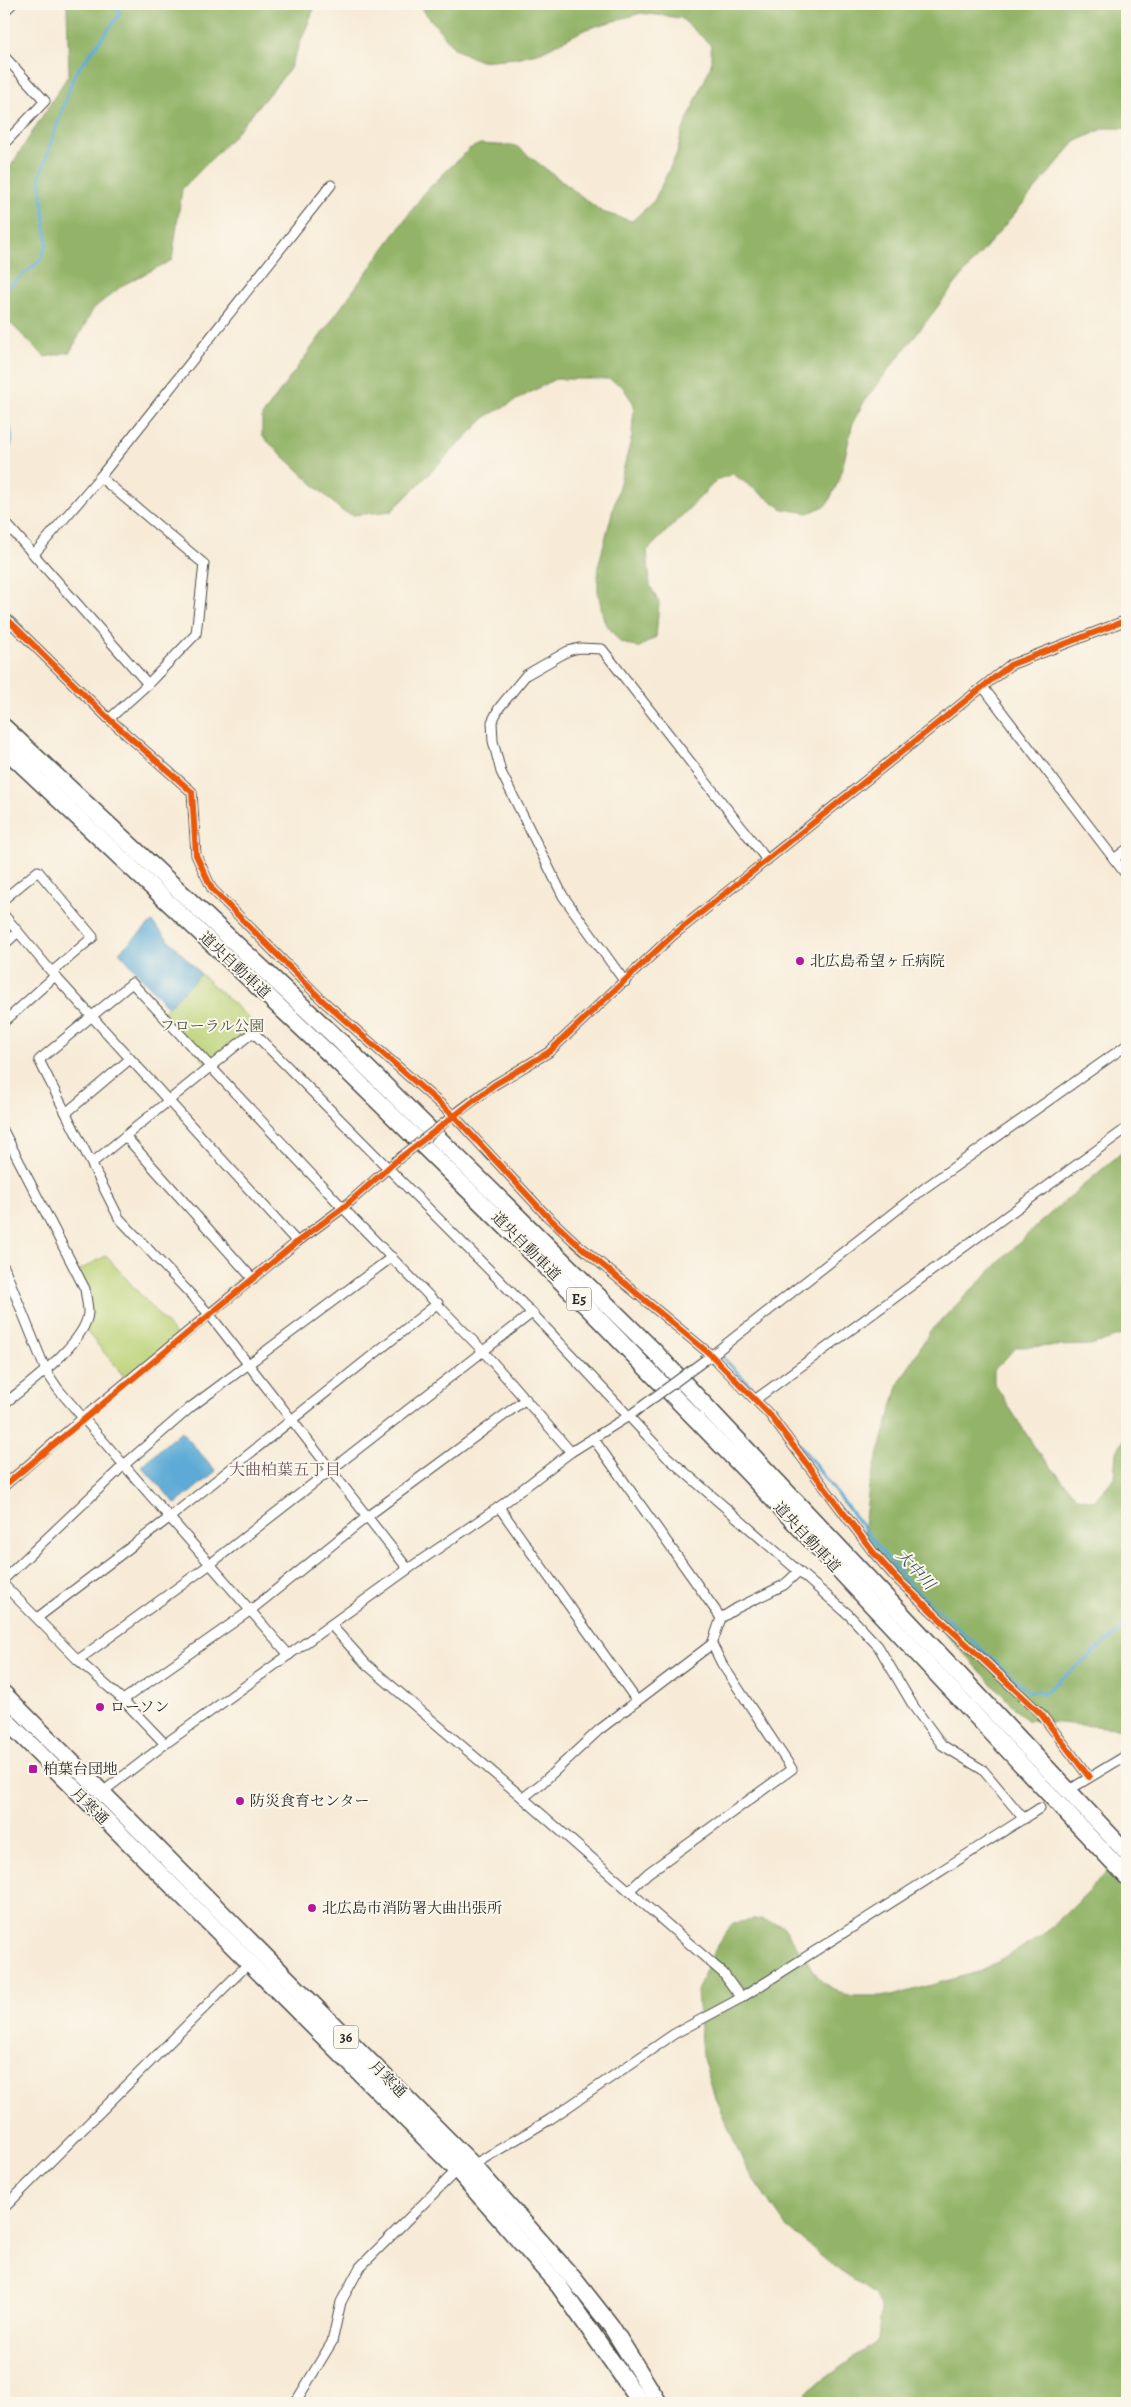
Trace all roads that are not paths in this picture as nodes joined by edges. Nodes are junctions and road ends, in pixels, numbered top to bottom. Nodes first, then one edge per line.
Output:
1 (12, 4) edge
2 (4, 12) edge
3 (4, 56) edge
4 (4, 144) edge
5 (331, 184) dead end
6 (100, 477) junction
7 (4, 521) edge
8 (34, 554) junction
9 (4, 616) edge
10 (1127, 620) edge
11 (148, 684) junction
12 (983, 687) junction
13 (108, 719) junction
14 (4, 727) edge
15 (4, 748) edge
16 (1127, 849) edge
17 (1114, 858) junction
18 (767, 860) junction
19 (1127, 876) edge
20 (4, 900) edge
21 (4, 914) edge
22 (18, 932) junction
23 (4, 945) edge
24 (53, 974) junction
25 (625, 982) junction
26 (91, 1016) junction
27 (4, 1022) edge
28 (1127, 1045) edge
29 (130, 1059) junction
30 (210, 1066) junction
31 (168, 1101) junction
32 (66, 1113) junction
33 (451, 1118) junction
34 (1127, 1128) edge
35 (4, 1132) edge
36 (125, 1136) junction
37 (92, 1163) junction
38 (388, 1168) junction
39 (342, 1208) junction
40 (296, 1242) junction
41 (392, 1257) junction
42 (4, 1267) edge
43 (252, 1278) junction
44 (438, 1303) junction
45 (532, 1313) junction
46 (210, 1315) junction
47 (483, 1351) junction
48 (708, 1358) junction
49 (249, 1364) junction
50 (46, 1371) junction
51 (526, 1399) junction
52 (756, 1399) junction
53 (4, 1404) edge
54 (630, 1415) junction
55 (83, 1418) junction
56 (293, 1419) junction
57 (593, 1438) junction
58 (571, 1452) junction
59 (124, 1464) junction
60 (331, 1468) junction
61 (4, 1486) edge
62 (499, 1507) junction
63 (368, 1516) junction
64 (170, 1518) junction
65 (209, 1565) junction
66 (408, 1569) junction
67 (798, 1572) junction
68 (4, 1579) edge
69 (4, 1585) edge
70 (251, 1610) junction
71 (36, 1618) junction
72 (721, 1618) junction
73 (331, 1625) junction
74 (712, 1644) junction
75 (289, 1655) junction
76 (78, 1660) junction
77 (4, 1694) edge
78 (123, 1700) junction
79 (638, 1701) junction
80 (4, 1718) edge
81 (165, 1744) junction
82 (1127, 1755) edge
83 (1089, 1777) junction
84 (1074, 1787) dead end
85 (101, 1793) junction
86 (523, 1798) junction
87 (88, 1804) junction
88 (1040, 1808) dead end
89 (1024, 1819) junction
90 (1127, 1854) edge
91 (1127, 1877) edge
92 (629, 1890) junction
93 (255, 1957) junction
94 (740, 1998) junction
95 (473, 2164) junction
96 (457, 2170) junction
97 (4, 2208) edge
98 (295, 2403) edge
99 (640, 2403) edge
100 (660, 2403) edge

1 - 2 street
3 - 4 street
5 - 6 street
6 - 8 street
6 - 11 street
7 - 8 street
8 - 11 street
9 - 13 street
10 - 12 street
11 - 13 street
12 - 17 street
12 - 18 street
13 - 33 street
14 - 90 highway, 道央自動車道 / E5
15 - 91 highway, 道央自動車道 / E5
16 - 17 street
17 - 19 street
18 - 25 street
18 - 25 street
20 - 24 street
21 - 22 street
22 - 23 street
22 - 24 street
24 - 26 street
24 - 27 street
25 - 33 street
26 - 29 street
26 - 30 street
26 - 32 street
28 - 48 street
29 - 31 street
29 - 32 street
30 - 31 street
30 - 38 street
30 - 39 street
31 - 36 street
31 - 40 street
32 - 37 street
33 - 38 street, bridge
33 - 48 street
34 - 52 street
35 - 50 street
36 - 37 street
36 - 43 street
37 - 46 street
38 - 39 street
38 - 45 street
39 - 40 street
39 - 41 street
40 - 43 street
41 - 44 street
41 - 49 street
42 - 50 street
43 - 46 street
44 - 47 street
44 - 56 street
45 - 47 street
45 - 54 street
46 - 49 street
46 - 55 street
47 - 51 street
47 - 60 street
48 - 52 street
48 - 54 street, bridge
49 - 56 street
49 - 59 street
50 - 53 street
50 - 55 street
51 - 58 street
51 - 63 street
52 - 83 street
54 - 57 street
54 - 67 street
55 - 59 street
55 - 61 street
56 - 60 street
56 - 64 street
57 - 58 street
57 - 72 street
58 - 62 street
59 - 64 street
59 - 68 street
60 - 63 street
60 - 65 street
62 - 66 street
62 - 79 street
63 - 66 street
63 - 70 street
64 - 65 street
64 - 71 street
65 - 70 street
65 - 76 street
66 - 73 street
67 - 72 street
67 - 89 street
69 - 71 street
70 - 75 street
70 - 78 street
71 - 76 street
72 - 74 street
73 - 75 street
73 - 86 street
74 - 79 street
74 - 92 street
75 - 81 street
76 - 78 street
77 - 85 highway, 月寒通 / 36
78 - 81 street
79 - 86 street
80 - 87 highway, 月寒通 / 36
81 - 85 street
82 - 83 street
83 - 84 street
85 - 87 street
85 - 93 highway, 月寒通 / 36
86 - 92 street
87 - 93 highway, 月寒通 / 36
88 - 89 street
89 - 94 street
92 - 94 street
93 - 95 highway, 月寒通 / 36
93 - 96 highway, 月寒通 / 36
93 - 97 street
94 - 95 street
95 - 96 street
95 - 100 highway, 月寒通 / 36
96 - 98 street
96 - 99 highway, 月寒通 / 36

